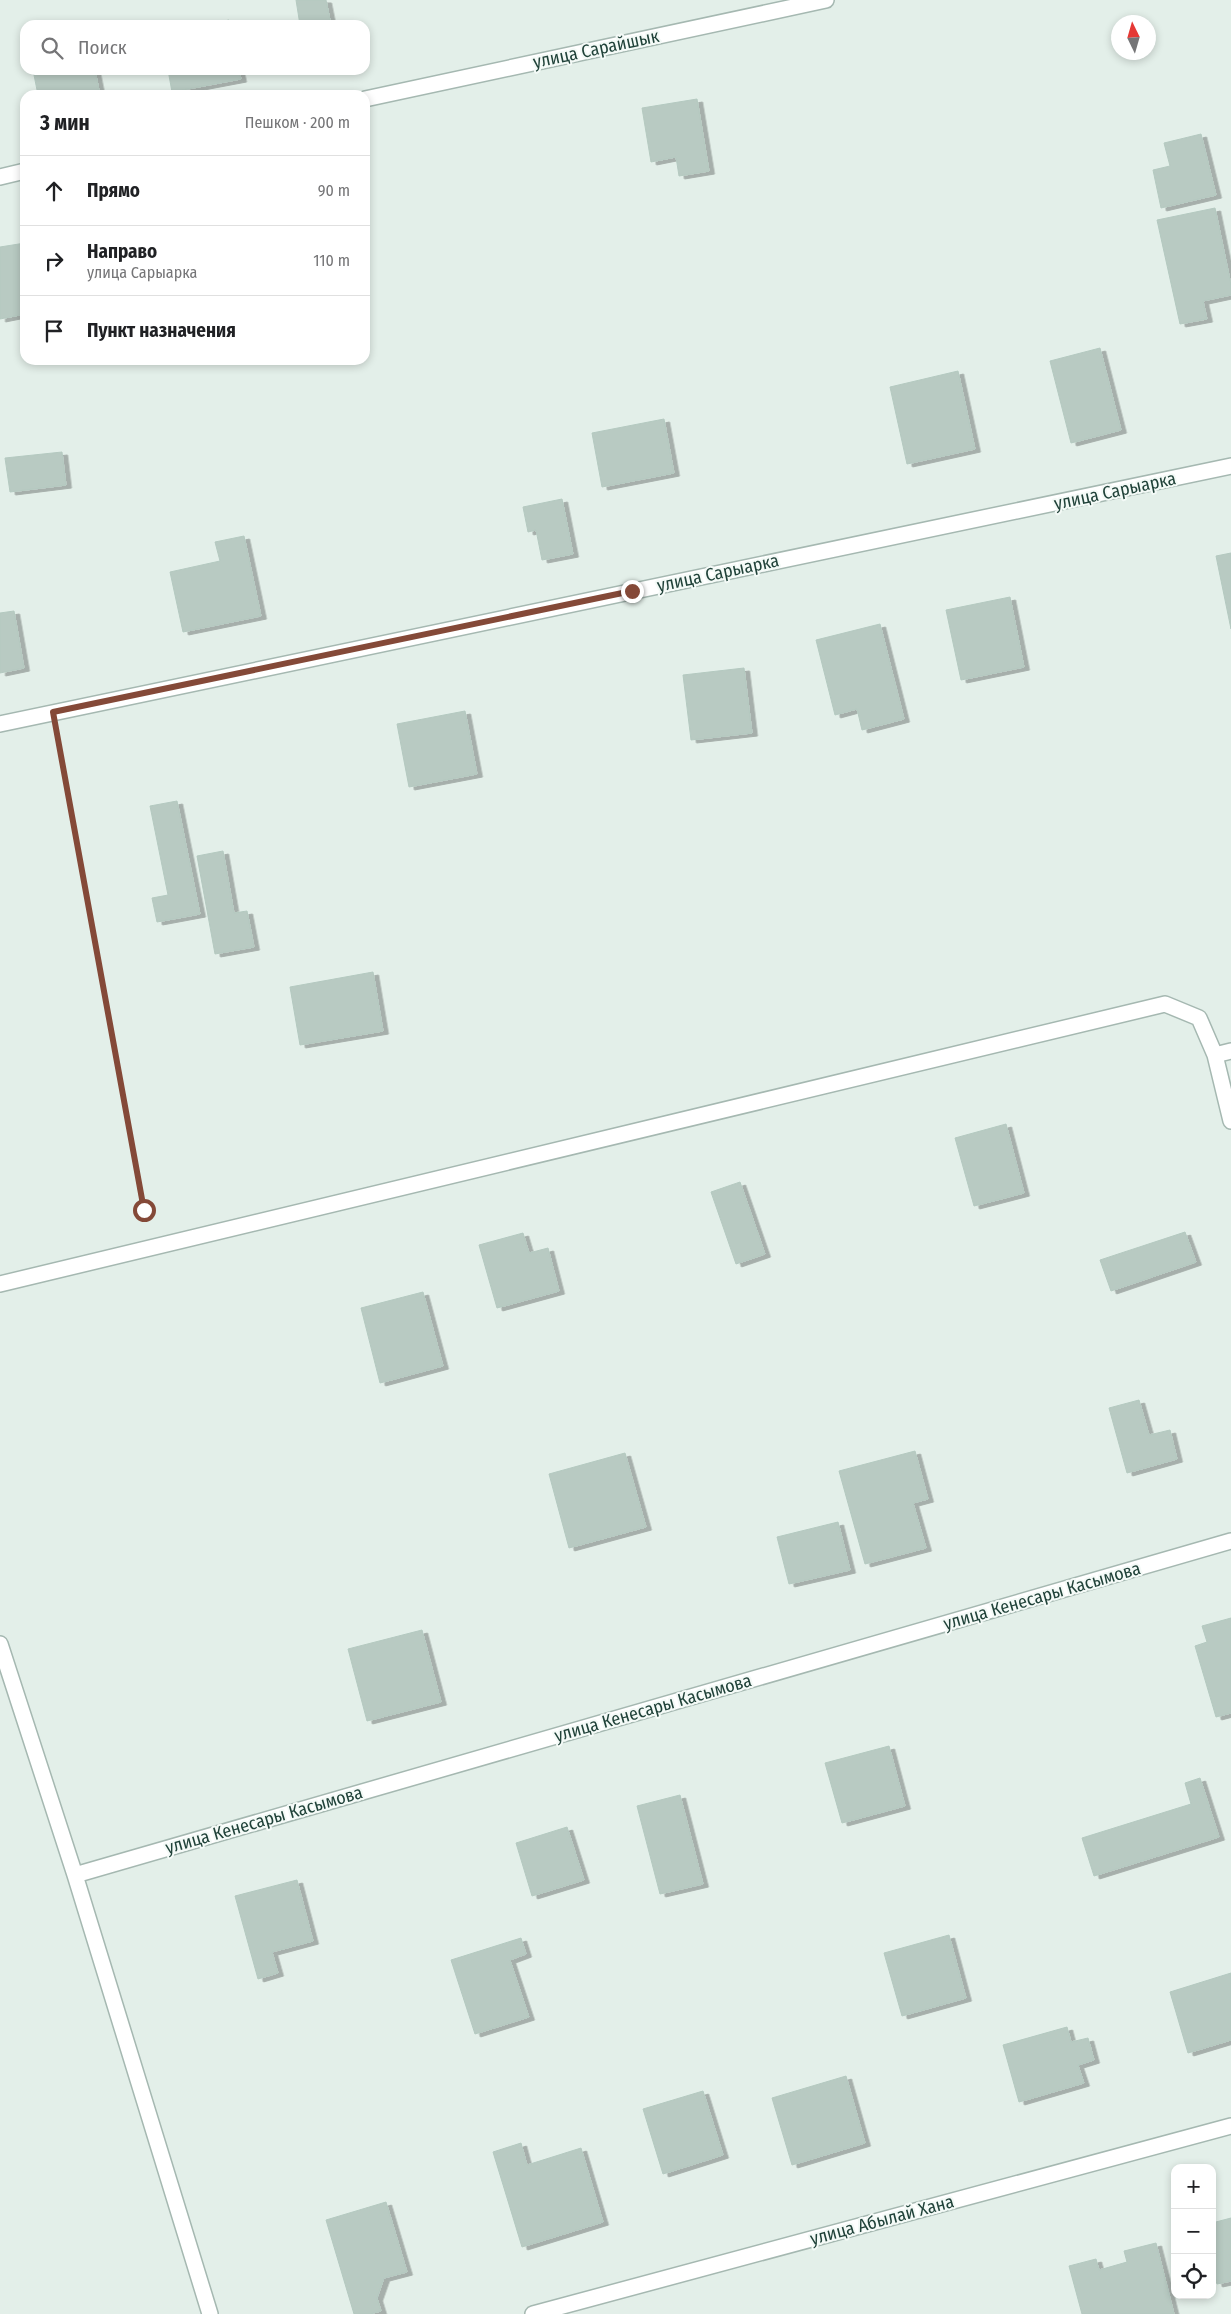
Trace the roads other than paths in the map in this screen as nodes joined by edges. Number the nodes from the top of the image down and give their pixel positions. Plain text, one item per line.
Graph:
1 (826, 0) edge
2 (370, 98) edge
3 (20, 172) edge
4 (0, 177) edge
5 (1231, 466) edge
6 (0, 724) edge
7 (1231, 1051) edge
8 (1215, 1055) junction
9 (1231, 1121) edge
10 (0, 1284) edge
11 (1231, 1541) edge
12 (0, 1644) edge
13 (75, 1875) junction
14 (1231, 2126) edge
15 (210, 2314) edge
16 (533, 2314) edge

1 - 2 street, улица Сарайшык
3 - 4 street
5 - 6 street, улица Сарыарка
7 - 8 street
8 - 9 street
8 - 10 street
11 - 13 street, улица Кенесары Касымова
12 - 13 street
13 - 15 street
14 - 16 street, улица Абылай Хана

